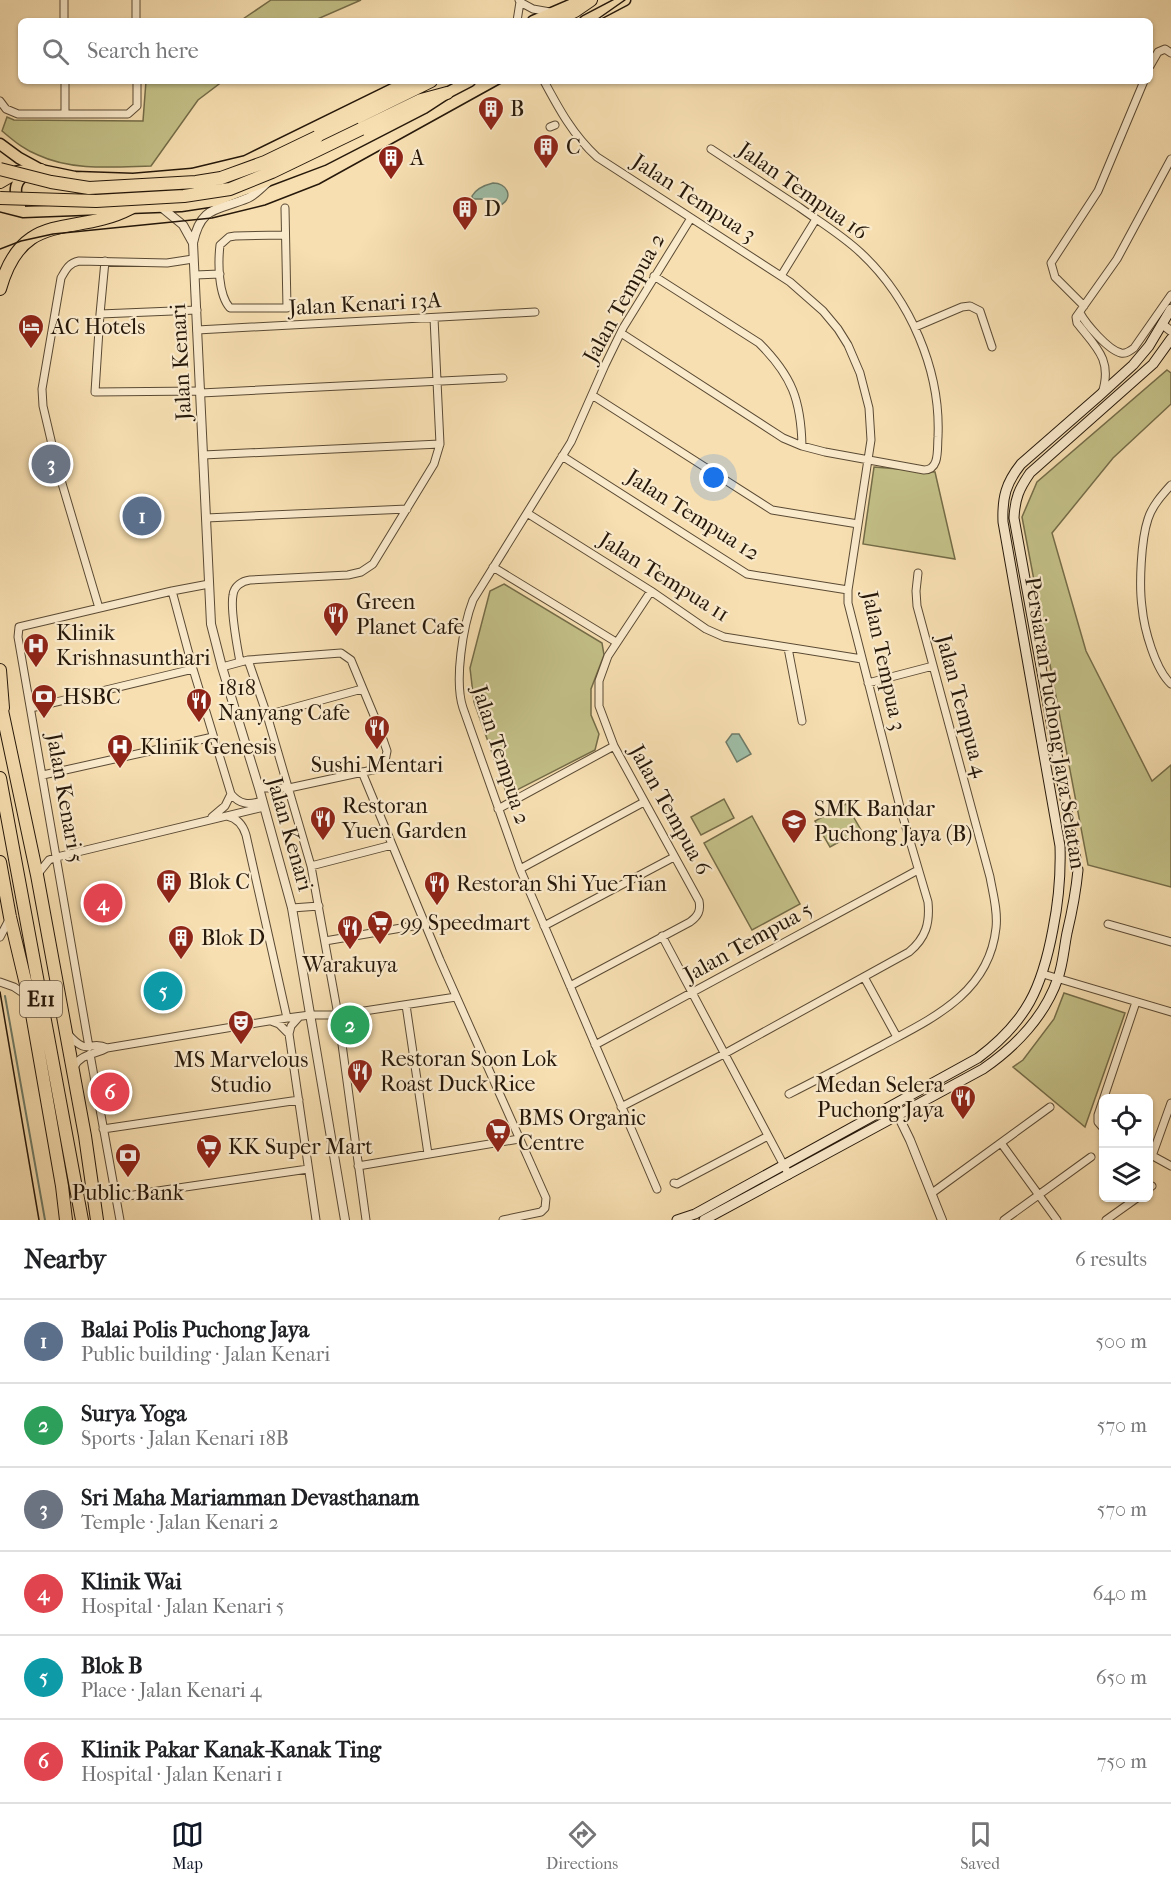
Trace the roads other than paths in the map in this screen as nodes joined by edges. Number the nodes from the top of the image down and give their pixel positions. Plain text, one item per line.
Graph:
1 (63, 0) edge
2 (136, 0) edge
3 (582, 0) edge
4 (591, 0) edge
5 (625, 0) edge
6 (519, 1) edge
7 (552, 17) edge
8 (64, 18) edge
9 (136, 18) edge
10 (517, 18) edge
11 (591, 18) edge
12 (1171, 53) edge
13 (1153, 61) edge
14 (65, 84) edge
15 (137, 84) edge
16 (403, 84) edge
17 (425, 84) edge
18 (464, 84) edge
19 (546, 84) edge
20 (1143, 84) edge
21 (447, 93) junction
22 (0, 101) edge
23 (65, 114) junction
24 (0, 144) edge
25 (711, 149) dead end
26 (1171, 159) edge
27 (0, 169) edge
28 (41, 170) junction
29 (270, 181) junction
30 (0, 182) edge
31 (0, 198) edge
32 (0, 206) edge
33 (162, 207) junction
34 (131, 208) junction
35 (285, 208) dead end
36 (23, 212) junction
37 (691, 218) junction
38 (816, 219) junction
39 (284, 235) junction
40 (193, 243) junction
41 (194, 260) junction
42 (105, 261) junction
43 (220, 274) junction
44 (195, 275) junction
45 (654, 276) junction
46 (781, 276) junction
47 (0, 290) edge
48 (1171, 295) edge
49 (1084, 306) junction
50 (1171, 309) edge
51 (197, 310) junction
52 (535, 312) dead end
53 (1080, 313) junction
54 (100, 314) junction
55 (434, 318) junction
56 (1162, 324) junction
57 (915, 327) junction
58 (197, 330) junction
59 (1171, 331) edge
60 (621, 333) junction
61 (1171, 339) edge
62 (992, 347) dead end
63 (503, 378) dead end
64 (438, 380) junction
65 (201, 392) junction
66 (592, 395) junction
67 (1101, 395) junction
68 (440, 444) junction
69 (802, 446) junction
70 (203, 455) junction
71 (562, 456) junction
72 (868, 459) junction
73 (1171, 485) edge
74 (407, 509) junction
75 (527, 513) junction
76 (206, 518) junction
77 (858, 524) junction
78 (493, 567) junction
79 (918, 573) dead end
80 (209, 584) junction
81 (848, 590) junction
82 (172, 591) junction
83 (651, 591) junction
84 (99, 608) junction
85 (616, 642) junction
86 (788, 648) junction
87 (862, 659) junction
88 (248, 660) junction
89 (240, 662) junction
90 (933, 666) junction
91 (222, 667) junction
92 (193, 669) junction
93 (0, 670) edge
94 (868, 683) junction
95 (1171, 684) edge
96 (362, 689) junction
97 (2, 707) edge
98 (31, 708) junction
99 (267, 715) junction
100 (802, 721) dead end
101 (213, 737) junction
102 (614, 746) junction
103 (362, 772) junction
104 (43, 775) junction
105 (0, 778) edge
106 (259, 788) junction
107 (289, 788) junction
108 (231, 794) junction
109 (644, 802) junction
110 (263, 804) junction
111 (498, 809) junction
112 (225, 816) junction
113 (210, 819) junction
114 (392, 845) junction
115 (57, 857) junction
116 (674, 857) junction
117 (0, 862) edge
118 (311, 866) junction
119 (520, 869) junction
120 (918, 870) junction
121 (37, 875) junction
122 (319, 906) junction
123 (292, 908) junction
124 (10, 918) junction
125 (425, 924) junction
126 (1108, 924) dead end
127 (544, 926) junction
128 (662, 936) junction
129 (0, 937) edge
130 (325, 941) junction
131 (1171, 942) edge
132 (1043, 974) junction
133 (864, 977) junction
134 (1058, 978) junction
135 (0, 982) edge
136 (570, 986) junction
137 (692, 993) junction
138 (29, 997) junction
139 (456, 997) junction
140 (1136, 1002) junction
141 (406, 1005) junction
142 (1171, 1012) edge
143 (306, 1015) junction
144 (338, 1015) junction
145 (287, 1018) junction
146 (269, 1021) junction
147 (64, 1029) junction
148 (289, 1034) junction
149 (897, 1037) junction
150 (595, 1045) junction
151 (90, 1050) junction
152 (724, 1054) junction
153 (72, 1073) junction
154 (789, 1094) dead end
155 (1105, 1094) edge
156 (299, 1100) junction
157 (1171, 1103) edge
158 (893, 1106) junction
159 (621, 1107) junction
160 (1050, 1107) dead end
161 (898, 1116) junction
162 (103, 1130) junction
163 (768, 1136) junction
164 (519, 1139) junction
165 (1001, 1143) junction
166 (1153, 1148) edge
167 (428, 1155) junction
168 (1091, 1157) dead end
169 (1153, 1157) edge
170 (783, 1164) junction
171 (358, 1166) junction
172 (1171, 1166) edge
173 (308, 1169) junction
174 (789, 1174) junction
175 (674, 1183) dead end
176 (657, 1189) dead end
177 (932, 1193) junction
178 (1039, 1195) junction
179 (117, 1198) junction
180 (1130, 1202) edge
181 (66, 1220) edge
182 (82, 1220) edge
183 (97, 1220) edge
184 (120, 1220) edge
185 (316, 1220) edge
186 (345, 1220) edge
187 (366, 1220) edge
188 (503, 1220) edge
189 (677, 1220) edge
190 (704, 1220) edge
191 (942, 1220) edge
192 (1004, 1220) edge
193 (1057, 1220) edge
194 (1106, 1220) edge

1 - 8 street
2 - 9 street
3 - 7 highway
4 - 7 highway
5 - 11 highway
6 - 7 street
6 - 10 street
12 - 13 street
14 - 23 street
15 - 23 street
16 - 28 highway
17 - 27 highway, bridge
18 - 21 highway
19 - 37 street, Jalan Tempua 3
20 - 49 street
21 - 29 highway
21 - 31 highway, bridge
22 - 23 street
24 - 28 highway
25 - 38 street, Jalan Tempua 16
26 - 49 street
28 - 30 highway
28 - 36 highway
29 - 33 highway
29 - 40 street, Jalan Kenari
32 - 36 highway
33 - 34 highway
33 - 40 street
34 - 36 highway
34 - 47 highway
35 - 39 street
37 - 45 street, Jalan Tempua 2
37 - 46 street, Jalan Tempua 3
38 - 46 street
38 - 57 street, Jalan Tempua 16
39 - 43 street
39 - 43 street
40 - 41 street, Jalan Kenari
41 - 42 street
41 - 44 street, Jalan Kenari
42 - 54 street
42 - 84 street
43 - 44 street
44 - 51 street, Jalan Kenari
45 - 60 street, Jalan Tempua 2
45 - 69 street
46 - 72 street, Jalan Tempua 3
48 - 53 street
49 - 53 street
50 - 56 main road, Persiaran Puchong Jaya Selatan
51 - 54 street
51 - 58 street, Jalan Kenari
52 - 55 street, Jalan Kenari 13A
53 - 67 street
54 - 65 street
55 - 58 street, Jalan Kenari 13A
55 - 64 street
56 - 59 street
56 - 67 main road, Persiaran Puchong Jaya Selatan
57 - 62 street
57 - 72 street, Jalan Tempua 16
58 - 65 street, Jalan Kenari
60 - 66 street, Jalan Tempua 2
60 - 69 street
61 - 134 main road, Persiaran Puchong Jaya Selatan
63 - 64 street
64 - 65 street
64 - 68 street
65 - 70 street, Jalan Kenari
66 - 71 street, Jalan Tempua 2
66 - 77 street
67 - 132 main road, Persiaran Puchong Jaya Selatan
68 - 70 street
68 - 74 street
69 - 72 street
70 - 76 street, Jalan Kenari
71 - 75 street, Jalan Tempua 2
71 - 81 street, Jalan Tempua 12
72 - 77 street, Jalan Tempua 3
73 - 95 street
74 - 76 street
74 - 89 street
75 - 78 street, Jalan Tempua 2
75 - 83 street, Jalan Tempua 11
76 - 80 street, Jalan Kenari
77 - 81 street, Jalan Tempua 3
78 - 85 street
78 - 111 street, Jalan Tempua 2
79 - 90 street, Jalan Tempua 4
80 - 82 street
80 - 91 street, Jalan Kenari
81 - 87 street, Jalan Tempua 3
82 - 84 street
82 - 92 street
83 - 85 street, Jalan Tempua 6
83 - 86 street, Jalan Tempua 11
84 - 98 street, Jalan Kenari 5
85 - 102 street, Jalan Tempua 6
86 - 87 street, Jalan Tempua 11
86 - 100 street
87 - 94 street, Jalan Tempua 3
88 - 89 street
88 - 96 street
88 - 99 street
89 - 91 street
90 - 94 street
90 - 149 street, Jalan Tempua 4
91 - 106 street, Jalan Kenari
92 - 98 street
92 - 101 street
93 - 97 highway
94 - 120 street, Jalan Tempua 3
96 - 99 street
96 - 103 street
97 - 121 highway
98 - 104 street, Jalan Kenari 5
99 - 107 street
101 - 104 street
101 - 108 street
102 - 109 street, Jalan Tempua 6
102 - 111 street
103 - 107 street
103 - 114 street
104 - 115 street, Jalan Kenari 5
105 - 182 highway, E11
106 - 107 street
106 - 110 street, Jalan Kenari
107 - 118 street
108 - 110 street
108 - 113 street
109 - 116 street, Jalan Tempua 6
109 - 119 street
110 - 112 street
110 - 123 street, Jalan Kenari
111 - 119 street, Jalan Tempua 2
112 - 113 street
112 - 145 street
113 - 115 street
114 - 118 street
114 - 125 street
115 - 121 street
115 - 151 street, Jalan Kenari 5
116 - 127 street
116 - 128 street, Jalan Tempua 6
117 - 124 highway, E11
118 - 122 street
119 - 127 street, Jalan Tempua 2
120 - 133 street, Jalan Tempua 3
120 - 137 street, Jalan Tempua 5
121 - 147 highway
122 - 123 street
122 - 130 street
123 - 143 street, Jalan Kenari
124 - 129 street
124 - 138 highway, E11
125 - 130 street
125 - 139 street
126 - 131 street
127 - 136 street, Jalan Tempua 2
128 - 136 street, Jalan Tempua 6
128 - 137 street
130 - 144 street
132 - 134 street
132 - 158 main road, Persiaran Puchong Jaya Selatan
133 - 149 street
133 - 152 street, Jalan Tempua 3
134 - 140 street
134 - 161 main road, Persiaran Puchong Jaya Selatan
135 - 138 street
136 - 150 street, Jalan Tempua 2
137 - 150 street, Jalan Tempua 5
137 - 152 street
138 - 181 highway, E11
139 - 141 street
139 - 164 street
140 - 142 street
140 - 155 street
141 - 144 street
141 - 167 street
143 - 144 street
143 - 145 street
143 - 148 street
143 - 186 street, Jalan Kenari
144 - 171 street
145 - 146 street
146 - 148 street
146 - 151 street
147 - 151 street
147 - 153 highway
148 - 156 street
149 - 154 street, Jalan Tempua 4
150 - 159 street, Jalan Tempua 2
151 - 153 street
151 - 162 street, Jalan Kenari 5
152 - 159 street, Jalan Tempua 3
152 - 163 street
153 - 183 highway
156 - 162 street
156 - 173 street
157 - 166 street
158 - 161 street
158 - 170 main road, Persiaran Puchong Jaya Selatan
159 - 176 street, Jalan Tempua 2
160 - 165 street
161 - 174 main road, Persiaran Puchong Jaya Selatan
161 - 177 street
162 - 179 street, Jalan Kenari 5
163 - 170 street
163 - 175 street
164 - 167 street
164 - 188 street
165 - 177 street
165 - 178 street
167 - 171 street
168 - 178 street
169 - 172 street
170 - 174 street
170 - 189 main road, Persiaran Puchong Jaya Selatan
171 - 187 street
173 - 179 street
173 - 185 street
174 - 190 main road, Persiaran Puchong Jaya Selatan
177 - 191 street
178 - 192 street
178 - 193 street
179 - 184 street, Jalan Kenari 5
180 - 194 street

